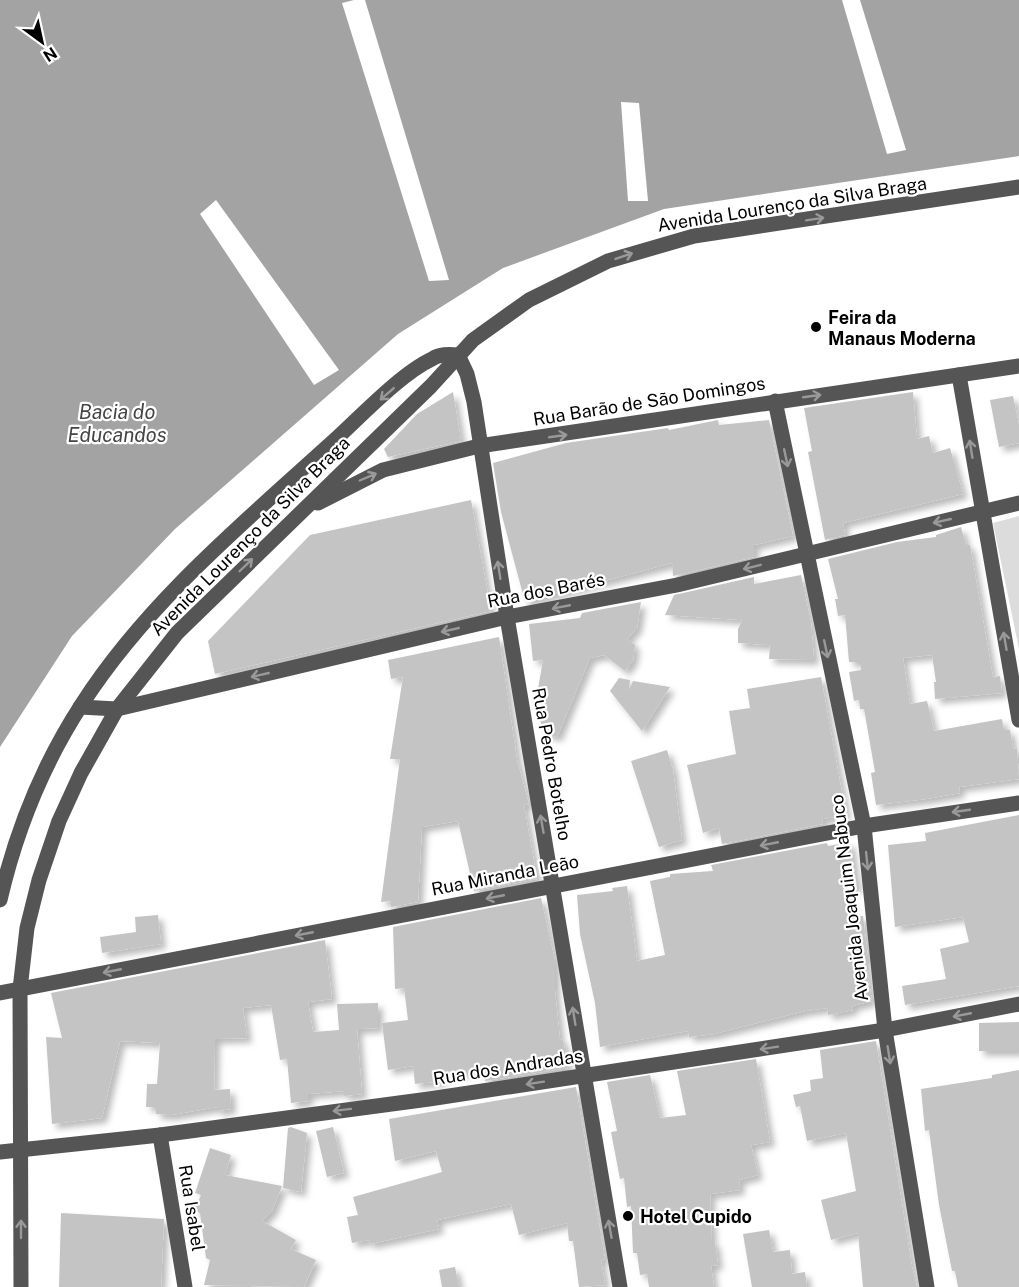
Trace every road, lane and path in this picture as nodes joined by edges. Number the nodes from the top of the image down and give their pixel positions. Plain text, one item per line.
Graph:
1 (1019, 188) edge
2 (458, 355) junction
3 (1019, 366) edge
4 (959, 375) junction
5 (775, 401) junction
6 (479, 446) junction
7 (1019, 503) edge
8 (981, 512) junction
9 (298, 515) junction
10 (806, 554) junction
11 (507, 617) junction
12 (80, 707) junction
13 (117, 709) junction
14 (1019, 720) edge
15 (1019, 803) edge
16 (864, 826) junction
17 (553, 885) junction
18 (0, 900) edge
19 (20, 989) junction
20 (0, 993) edge
21 (1019, 1004) edge
22 (885, 1030) junction
23 (584, 1075) junction
24 (160, 1135) junction
25 (22, 1149) junction
26 (0, 1152) edge
27 (619, 1286) edge
28 (21, 1287) edge
29 (185, 1287) edge
30 (927, 1287) edge

2 -> 1 street, Avenida Lourenço da Silva Braga
2 - 6 street, Rua Pedro Botelho
2 - 9 street, Avenida Lourenço da Silva Braga
2 -> 12 street, Avenida Lourenço da Silva Braga
3 - 4 street, Rua Barão de São Domingos
5 -> 4 street, Rua Barão de São Domingos
8 -> 4 street
6 -> 5 street, Rua Barão de São Domingos
5 -> 10 street, Avenida Joaquim Nabuco
9 -> 6 street, Rua Barão de São Domingos
11 -> 6 street, Rua Pedro Botelho
7 - 8 street, Rua dos Barés
8 -> 10 street, Rua dos Barés
14 -> 8 street
13 -> 9 street, Avenida Lourenço da Silva Braga
10 -> 11 street, Rua dos Barés
10 -> 16 street, Avenida Joaquim Nabuco
11 -> 13 street, Rua dos Barés
17 -> 11 street, Rua Pedro Botelho
12 - 13 street, Rua dos Barés
12 - 18 street, Avenida Lourenço da Silva Braga
13 - 19 street, Avenida Lourenço da Silva Braga
15 -> 16 street, Rua Miranda Leão
16 -> 17 street, Rua Miranda Leão
16 -> 22 street, Avenida Joaquim Nabuco
17 -> 19 street, Rua Miranda Leão
23 -> 17 street, Rua Pedro Botelho
19 - 20 street, Rua Miranda Leão
19 - 25 street, Avenida Lourenço da Silva Braga
21 -> 22 street, Rua dos Andradas
22 -> 23 street, Rua dos Andradas
22 -> 30 street, Avenida Joaquim Nabuco
23 -> 24 street, Rua dos Andradas
27 -> 23 street, Rua Pedro Botelho
24 - 25 street, Rua dos Andradas
24 - 29 street, Rua Isabel
25 - 26 street, Rua dos Andradas
28 -> 25 street, Avenida Lourenço da Silva Braga

